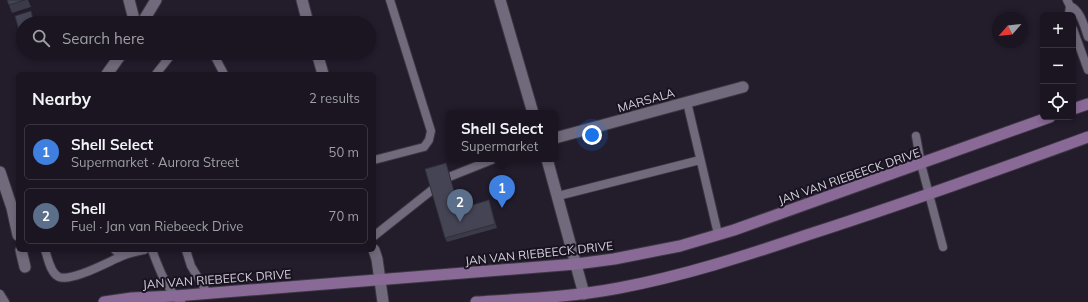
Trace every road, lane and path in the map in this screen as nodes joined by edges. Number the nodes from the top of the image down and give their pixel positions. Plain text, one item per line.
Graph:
1 (129, 0) edge
2 (156, 0) edge
3 (302, 0) edge
4 (390, 0) edge
5 (500, 0) edge
6 (1069, 7) edge
7 (133, 16) edge
8 (146, 16) edge
9 (306, 16) edge
10 (1076, 37) edge
11 (1088, 37) edge
12 (117, 60) edge
13 (167, 60) edge
14 (217, 60) edge
15 (319, 60) edge
16 (1088, 70) edge
17 (108, 72) edge
18 (158, 72) edge
19 (223, 72) edge
20 (322, 72) edge
21 (743, 87) dead end
22 (687, 102) junction
23 (1088, 104) edge
24 (1076, 108) edge
25 (532, 110) edge
26 (1042, 120) edge
27 (916, 136) dead end
28 (558, 137) edge
29 (1088, 137) edge
30 (376, 159) edge
31 (700, 160) junction
32 (486, 162) edge
33 (548, 162) edge
34 (922, 164) junction
35 (0, 172) edge
36 (449, 177) edge
37 (432, 190) edge
38 (929, 194) junction
39 (558, 196) junction
40 (15, 205) edge
41 (16, 215) edge
42 (376, 234) edge
43 (718, 234) junction
44 (943, 246) dead end
45 (21, 252) edge
46 (46, 252) edge
47 (153, 252) edge
48 (187, 252) edge
49 (374, 252) edge
50 (118, 253) edge
51 (576, 264) junction
52 (25, 267) dead end
53 (379, 280) junction
54 (0, 294) edge
55 (208, 294) junction
56 (584, 294) junction
57 (178, 299) edge
58 (504, 301) edge
59 (5, 302) edge
60 (104, 302) edge
61 (383, 302) edge
62 (476, 302) edge

1 - 7 street
2 - 8 street
3 - 9 street
4 - 30 lane
5 - 25 street
6 - 11 lane
10 - 16 lane
12 - 17 street
13 - 18 lane
14 - 19 lane
15 - 20 street
21 - 22 street, MARSALA
22 - 28 street, MARSALA
22 - 31 lane
23 - 24 main road
26 - 34 main road, JAN VAN RIEBEECK DRIVE
27 - 34 lane
29 - 38 main road
31 - 39 lane
31 - 43 lane
32 - 36 lane
33 - 39 street
34 - 38 lane
34 - 43 main road, JAN VAN RIEBEECK DRIVE
35 - 40 street
37 - 42 lane
38 - 44 lane
38 - 56 main road
39 - 51 street
40 - 41 street
43 - 51 main road, JAN VAN RIEBEECK DRIVE
45 - 52 street
46 - 50 lane
47 - 57 lane
48 - 55 lane
49 - 53 street
51 - 53 main road, JAN VAN RIEBEECK DRIVE
51 - 56 street
53 - 55 main road, JAN VAN RIEBEECK DRIVE
53 - 61 street
54 - 59 lane
55 - 57 main road, JAN VAN RIEBEECK DRIVE
56 - 58 main road
57 - 60 main road, JAN VAN RIEBEECK DRIVE
58 - 62 main road

